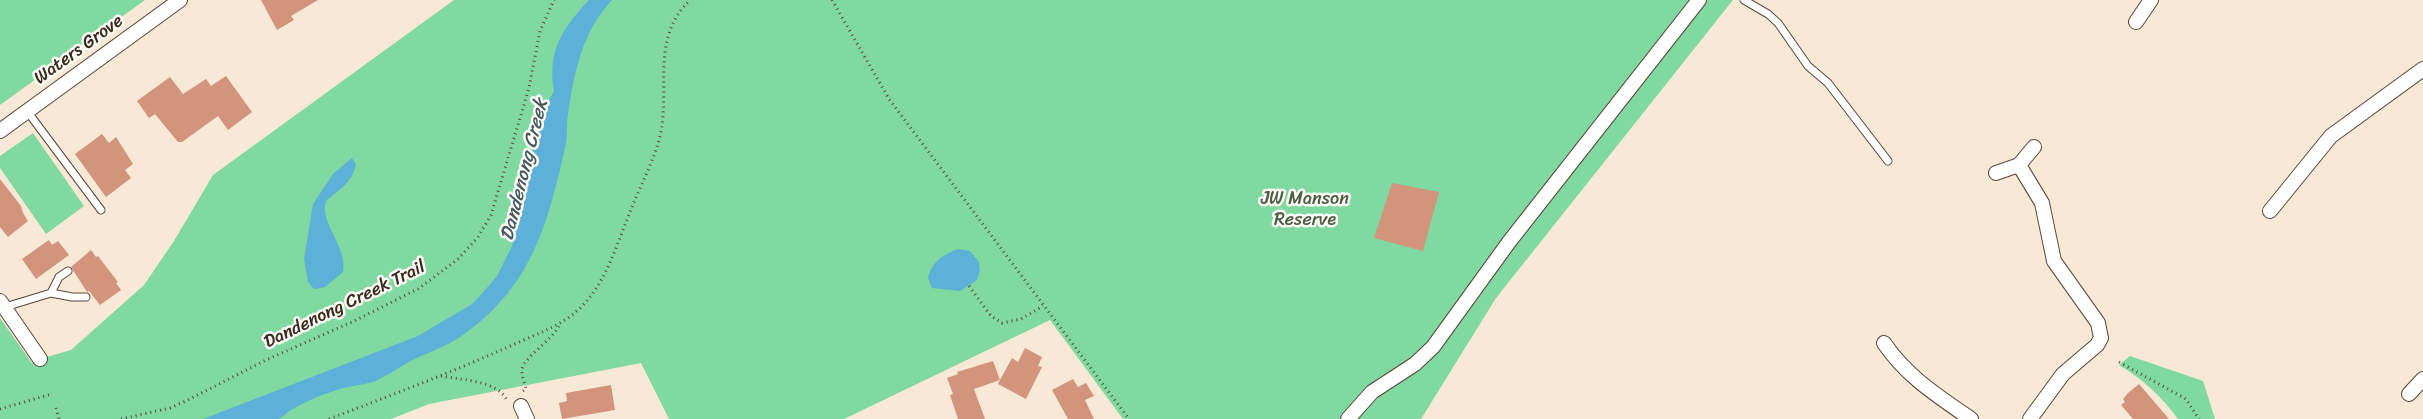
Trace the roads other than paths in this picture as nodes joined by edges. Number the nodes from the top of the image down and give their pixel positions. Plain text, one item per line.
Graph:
1 (180, 0) edge
2 (1699, 0) edge
3 (1744, 0) edge
4 (2151, 0) edge
5 (2136, 22) dead end
6 (2423, 70) edge
7 (26, 111) junction
8 (0, 131) edge
9 (2034, 147) dead end
10 (1888, 161) dead end
11 (2019, 165) junction
12 (1996, 173) dead end
13 (101, 210) dead end
14 (2270, 211) dead end
15 (68, 271) dead end
16 (51, 293) junction
17 (86, 296) dead end
18 (2, 304) edge
19 (1884, 343) dead end
20 (40, 359) dead end
21 (2423, 379) edge
22 (2408, 394) dead end
23 (521, 406) dead end
24 (527, 419) edge
25 (1348, 419) edge
26 (1970, 419) edge
27 (2030, 419) edge

1 - 7 street, Waters Grove
2 - 25 street
3 - 10 lane
4 - 5 street
6 - 14 street
7 - 8 street, Waters Grove
7 - 13 lane
9 - 11 street
11 - 12 street
11 - 27 street
15 - 16 lane
16 - 17 lane
16 - 18 lane
18 - 20 street
19 - 26 street
21 - 22 street
23 - 24 street

